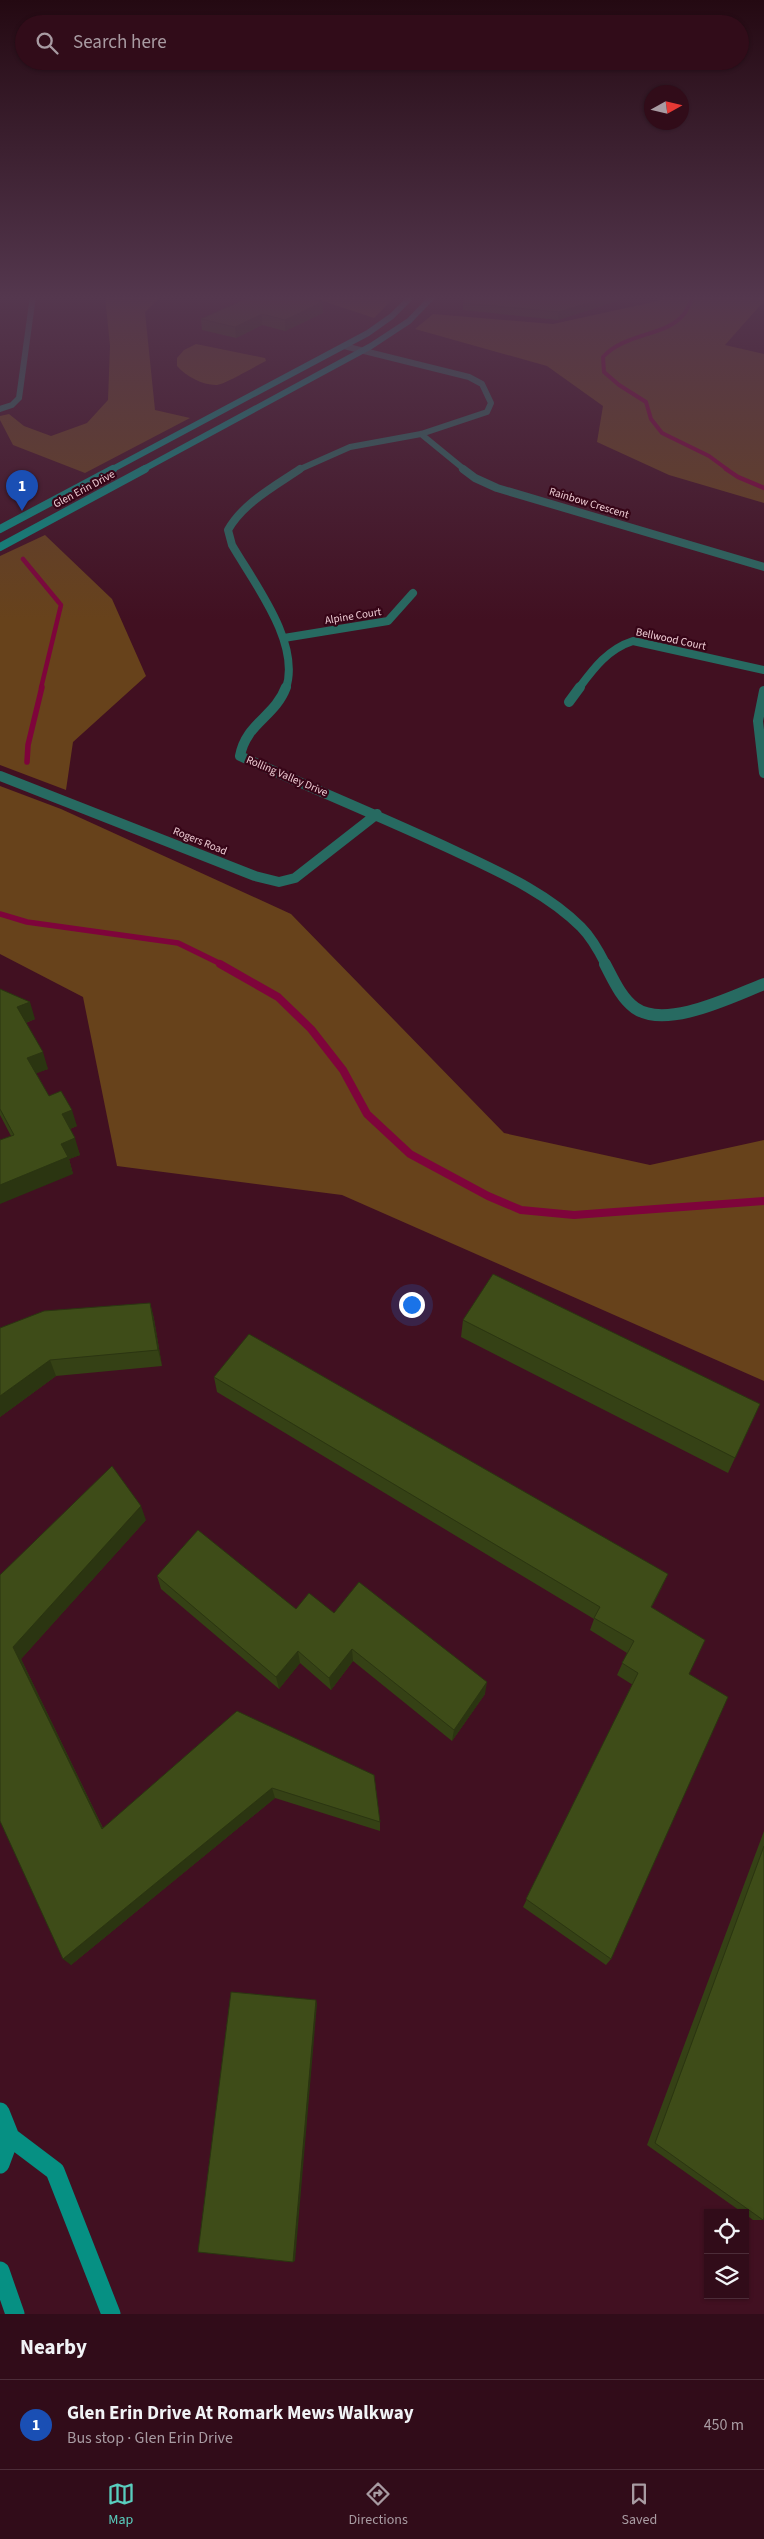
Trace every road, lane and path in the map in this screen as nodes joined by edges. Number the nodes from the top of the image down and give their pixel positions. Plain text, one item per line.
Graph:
1 (13, 404) edge
2 (234, 404) edge
3 (265, 404) edge
4 (491, 404) edge
5 (0, 409) edge
6 (421, 434) junction
7 (0, 528) edge
8 (0, 547) edge
9 (764, 567) edge
10 (413, 593) dead end
11 (284, 638) junction
12 (764, 670) edge
13 (764, 691) edge
14 (569, 702) dead end
15 (764, 774) edge
16 (0, 776) edge
17 (377, 814) junction
18 (764, 984) edge
19 (0, 2112) edge
20 (10, 2137) junction
21 (0, 2164) edge
22 (0, 2271) edge
23 (15, 2314) edge
24 (111, 2314) edge

1 - 5 street
2 - 7 street, Glen Erin Drive
3 - 8 street, Glen Erin Drive
4 - 6 street, Rolling Valley Drive
6 - 9 street, Rainbow Crescent
6 - 11 street, Rolling Valley Drive
10 - 11 street, Alpine Court
11 - 17 street, Rolling Valley Drive
12 - 14 street, Bellwood Court
13 - 15 street
16 - 17 street, Rogers Road
17 - 18 street, Rolling Valley Drive
19 - 20 street
20 - 21 street
20 - 24 street
22 - 23 street

